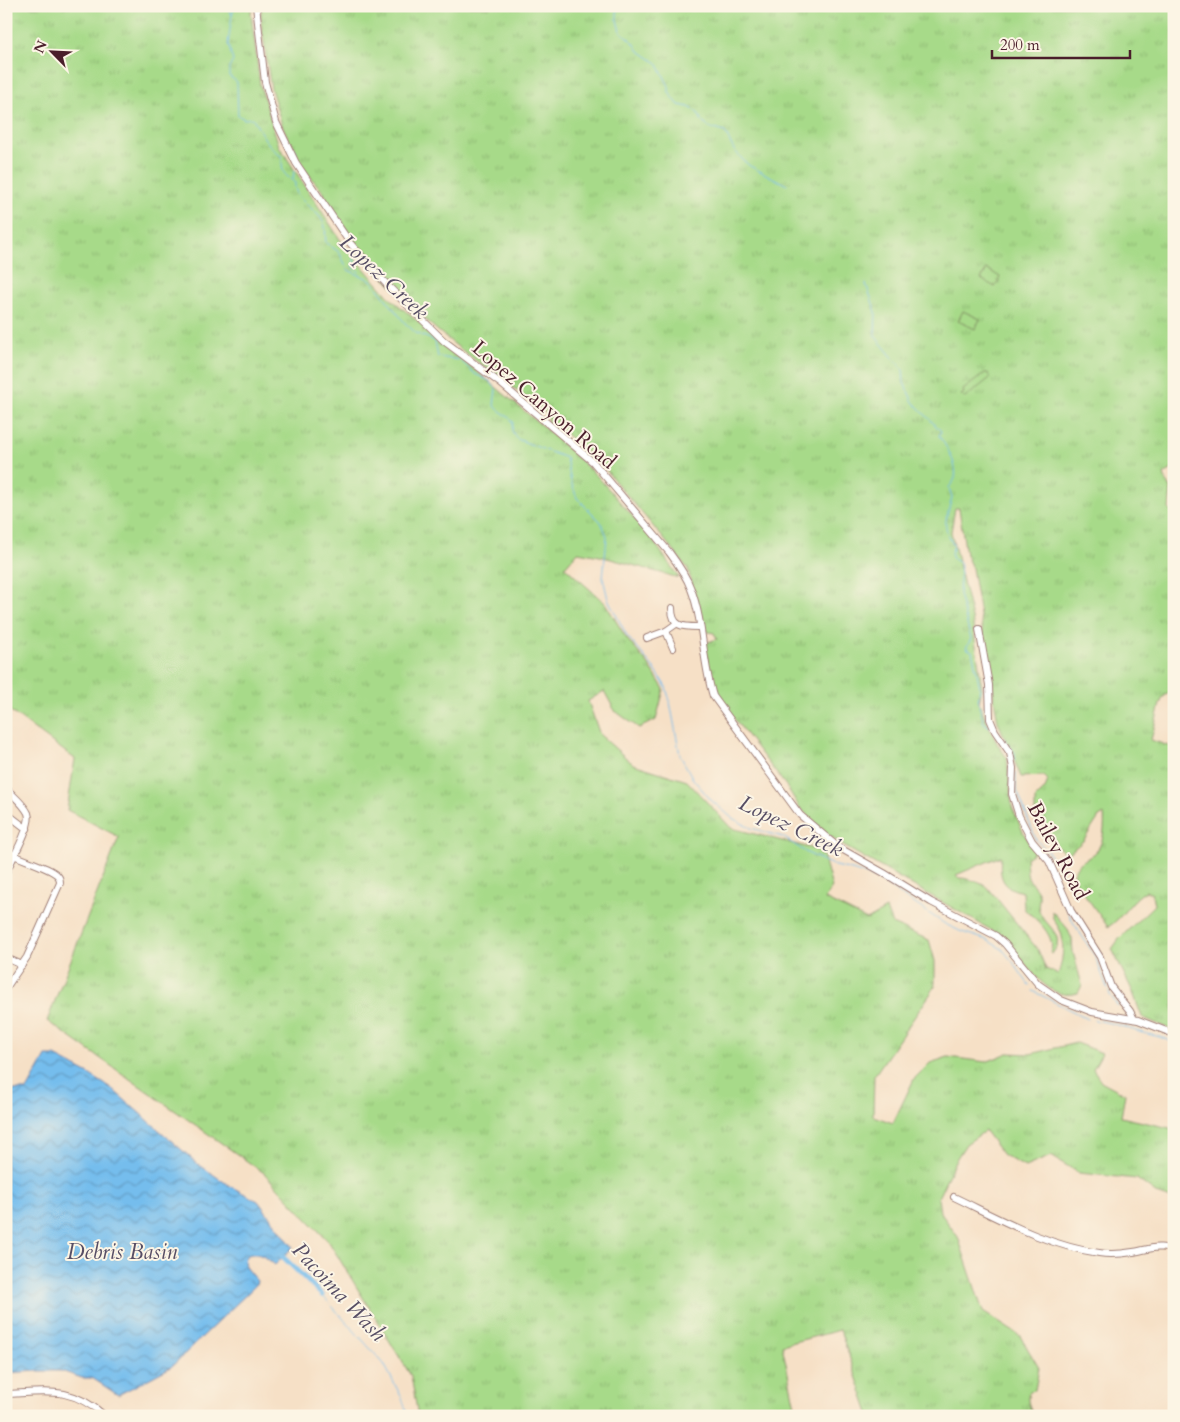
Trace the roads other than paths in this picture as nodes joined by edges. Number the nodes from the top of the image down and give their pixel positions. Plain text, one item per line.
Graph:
1 (256, 6) edge
2 (672, 608) dead end
3 (676, 624) junction
4 (700, 627) junction
5 (979, 629) dead end
6 (666, 631) junction
7 (647, 638) dead end
8 (673, 648) dead end
9 (6, 788) edge
10 (6, 813) edge
11 (28, 829) junction
12 (6, 851) edge
13 (13, 856) junction
14 (6, 872) edge
15 (6, 958) edge
16 (22, 965) junction
17 (6, 988) edge
18 (1134, 1019) junction
19 (1174, 1034) edge
20 (954, 1197) dead end
21 (1174, 1250) edge
22 (6, 1394) edge
23 (106, 1416) edge

1 - 4 street, Lopez Canyon Road
2 - 3 street
3 - 4 street
3 - 6 street
4 - 18 street, Lopez Canyon Road
5 - 18 street, Bailey Road
6 - 7 street
6 - 8 street
9 - 11 street
10 - 11 street
11 - 13 street
12 - 13 street
13 - 14 street
13 - 16 street
15 - 16 street
16 - 17 street
18 - 19 street, Lopez Canyon Road
20 - 21 street
22 - 23 street

